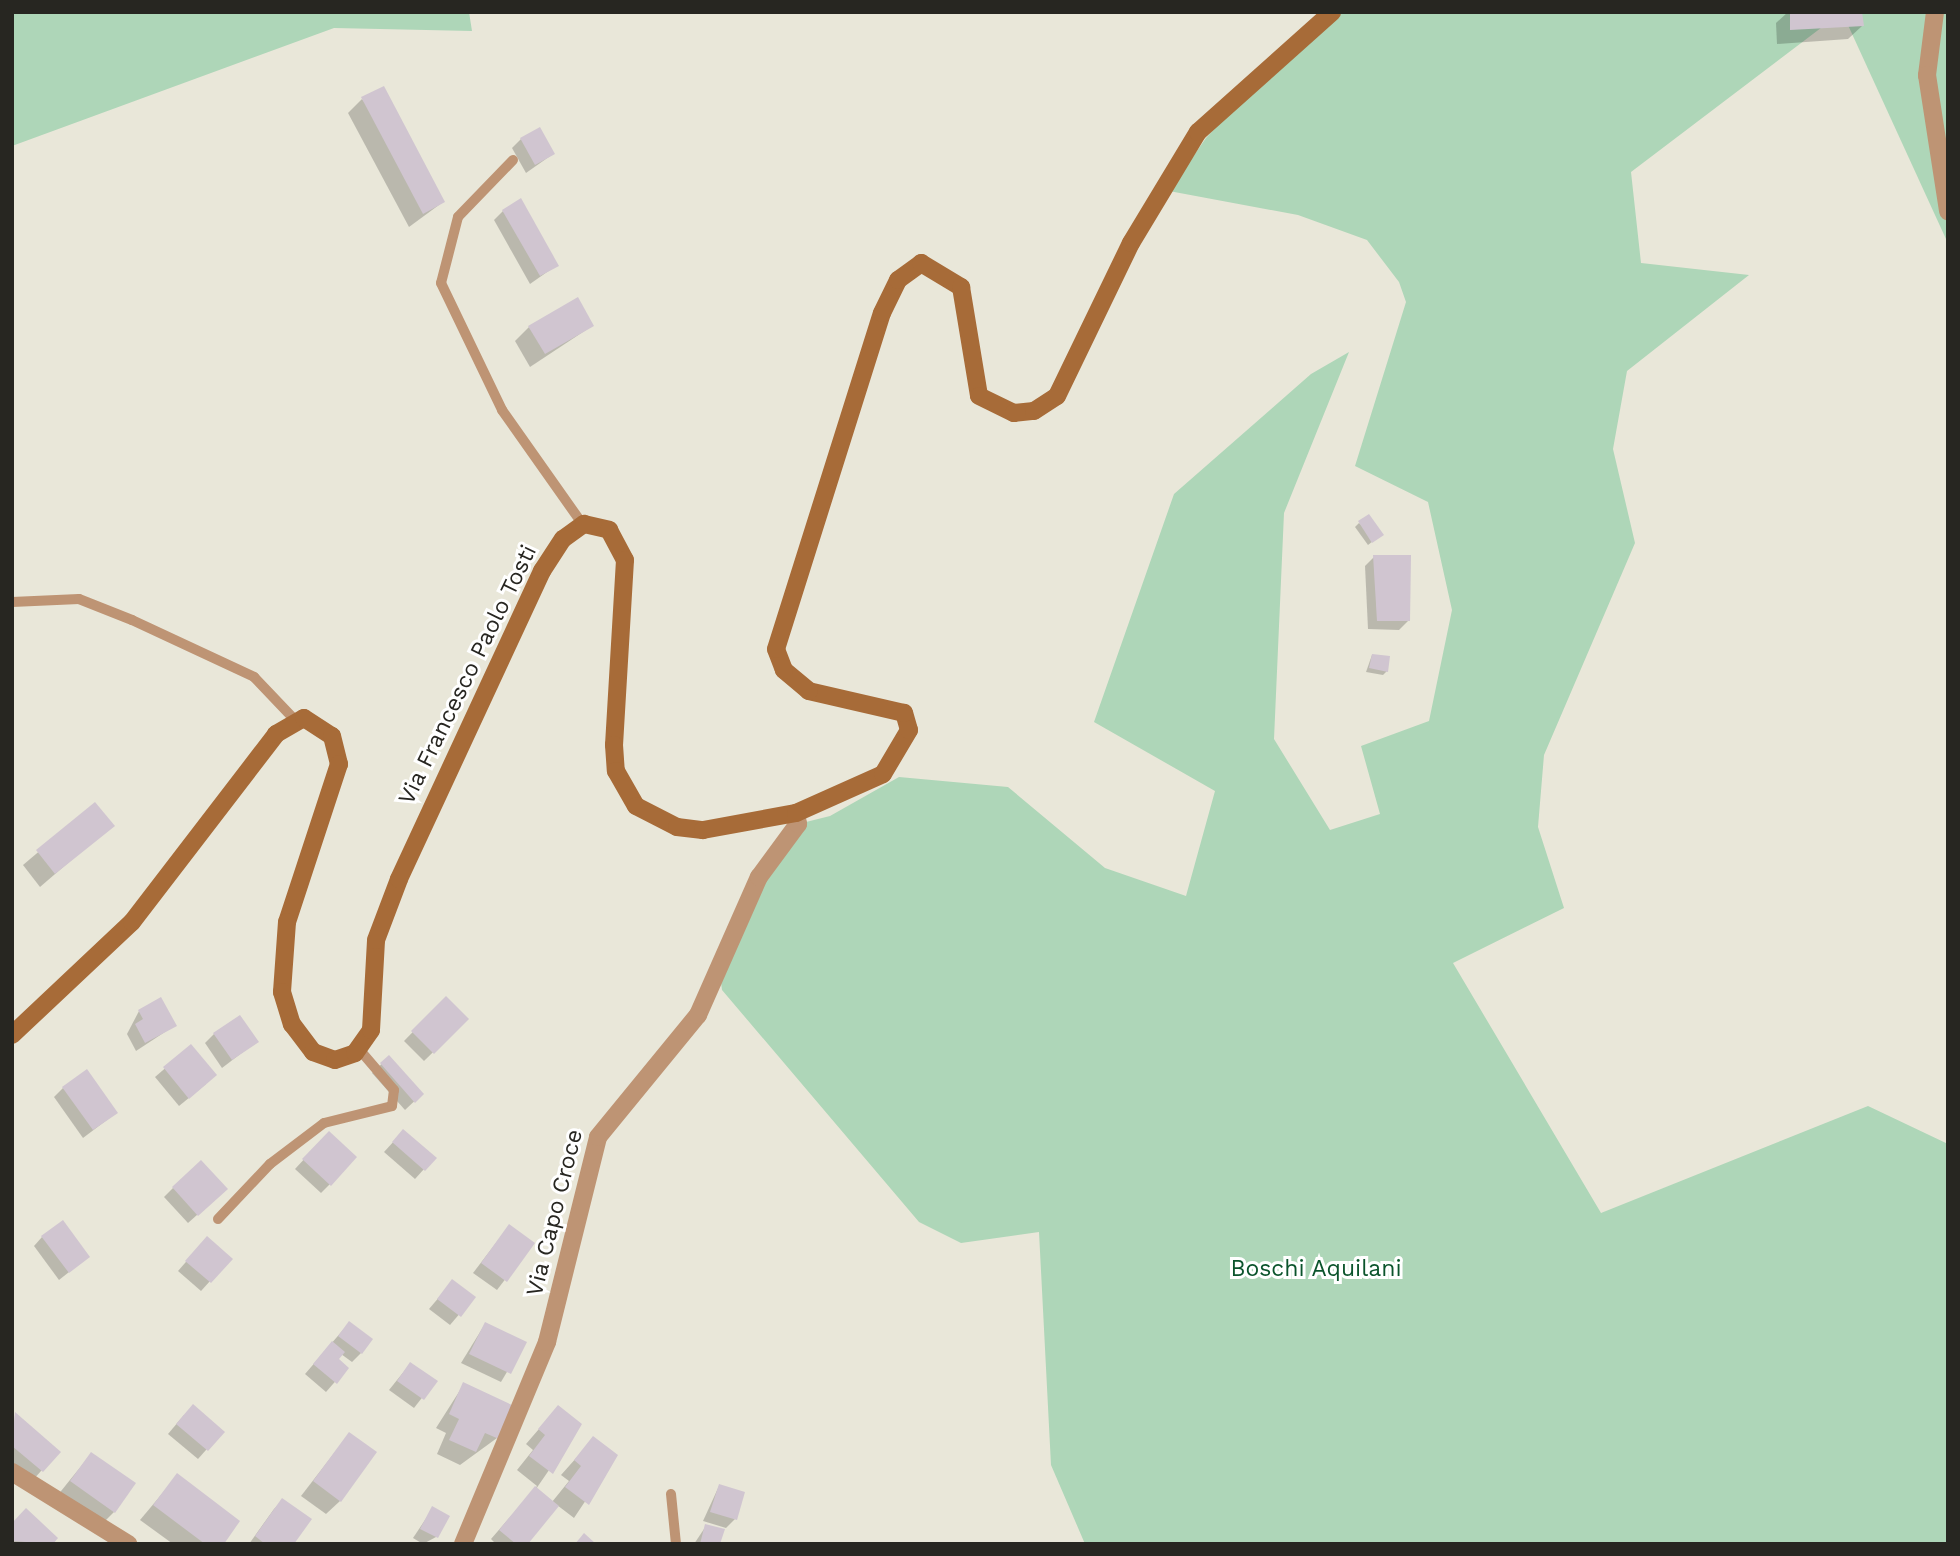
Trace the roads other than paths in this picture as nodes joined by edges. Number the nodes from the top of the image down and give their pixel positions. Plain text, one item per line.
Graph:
1 (1332, 12) edge
2 (1935, 12) edge
3 (513, 160) dead end
4 (1948, 211) edge
5 (583, 525) junction
6 (12, 602) edge
7 (294, 719) junction
8 (796, 813) junction
9 (12, 1035) edge
10 (359, 1049) junction
11 (218, 1219) dead end
12 (12, 1472) edge
13 (671, 1494) dead end
14 (128, 1544) edge
15 (463, 1544) edge
16 (676, 1544) edge

1 - 8 main road
2 - 4 street
3 - 5 lane
5 - 8 main road
5 - 10 main road, Via Francesco Paolo Tosti
6 - 7 lane
7 - 9 main road
7 - 10 main road
8 - 15 street, Via Capo Croce
10 - 11 lane
12 - 14 street
13 - 16 lane

